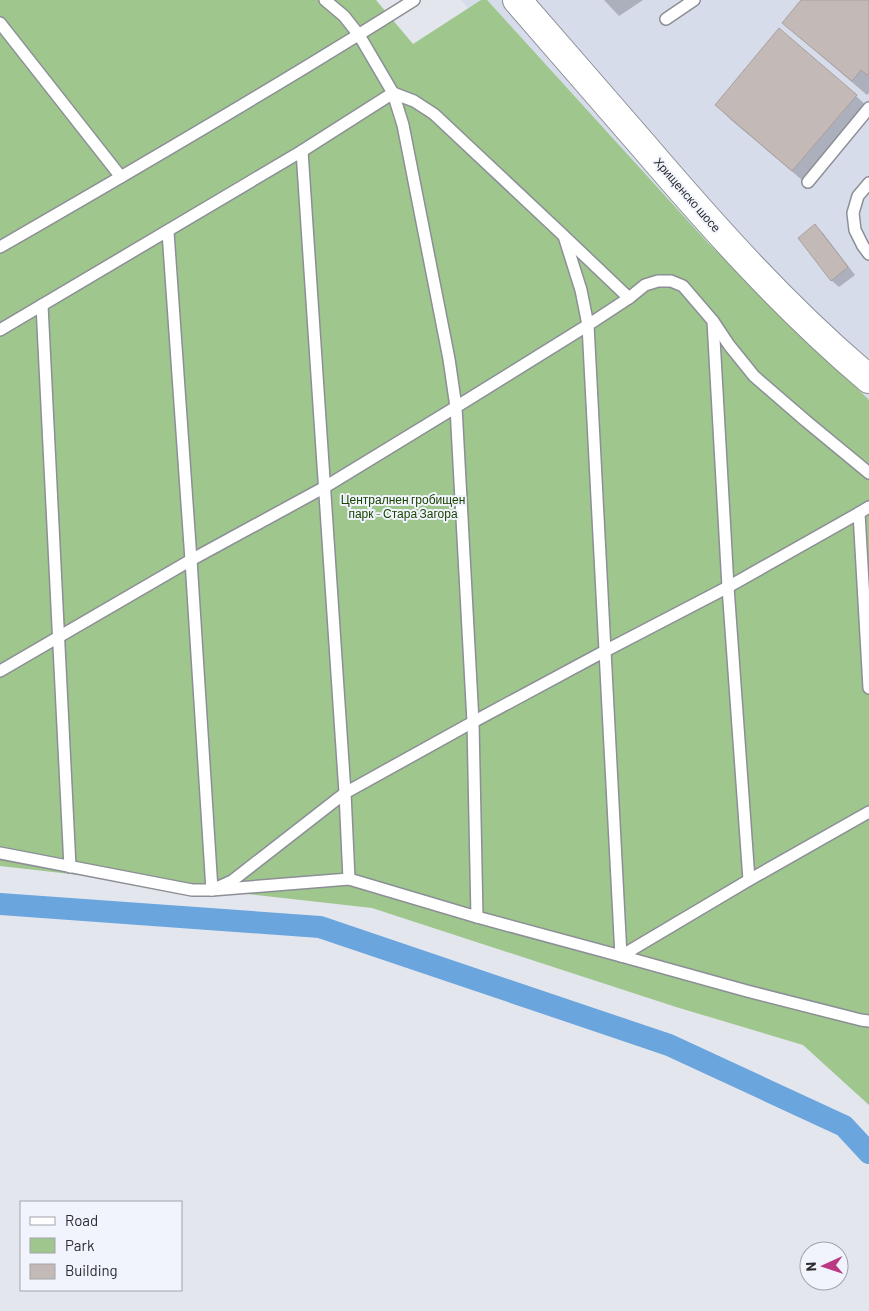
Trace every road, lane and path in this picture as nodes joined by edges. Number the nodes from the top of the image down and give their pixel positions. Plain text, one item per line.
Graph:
1 (325, 0) edge
2 (414, 0) edge
3 (517, 0) edge
4 (694, 0) edge
5 (666, 19) dead end
6 (0, 23) edge
7 (359, 35) junction
8 (393, 93) junction
9 (869, 108) edge
10 (302, 151) junction
11 (121, 177) junction
12 (808, 182) dead end
13 (869, 183) edge
14 (168, 232) junction
15 (564, 236) junction
16 (0, 247) edge
17 (869, 254) edge
18 (629, 298) junction
19 (42, 305) junction
20 (713, 321) junction
21 (588, 325) junction
22 (0, 330) edge
23 (869, 379) edge
24 (456, 407) junction
25 (869, 473) edge
26 (325, 487) junction
27 (864, 510) edge
28 (191, 560) junction
29 (728, 588) junction
30 (59, 637) junction
31 (605, 651) junction
32 (0, 671) edge
33 (869, 688) edge
34 (473, 722) junction
35 (345, 793) junction
36 (869, 812) edge
37 (0, 853) edge
38 (70, 867) junction
39 (349, 879) junction
40 (749, 880) junction
41 (212, 890) junction
42 (477, 917) junction
43 (621, 956) junction
44 (869, 1021) edge

1 - 7 lane
2 - 7 lane
3 - 23 street, Хрищенско шосе
4 - 5 lane
6 - 11 lane
7 - 8 lane
7 - 11 lane
8 - 10 lane
8 - 15 lane
8 - 24 lane
9 - 12 lane
10 - 14 lane
10 - 26 lane
11 - 16 lane
13 - 17 lane
14 - 19 lane
14 - 28 lane
15 - 18 lane
15 - 21 lane
18 - 20 lane
18 - 21 lane
19 - 22 lane
19 - 30 lane
20 - 25 lane
20 - 29 lane
21 - 24 lane
21 - 31 lane
24 - 26 lane
24 - 34 lane
26 - 28 lane
26 - 35 lane
27 - 29 lane
27 - 33 lane
28 - 30 lane
28 - 41 lane
29 - 31 lane
29 - 40 lane
30 - 32 lane
30 - 38 lane
31 - 34 lane
31 - 43 lane
34 - 35 lane
34 - 42 lane
35 - 39 lane
35 - 41 lane
36 - 40 lane
37 - 38 lane
38 - 41 lane
39 - 41 lane
39 - 42 lane
40 - 43 lane
42 - 43 lane
43 - 44 lane

